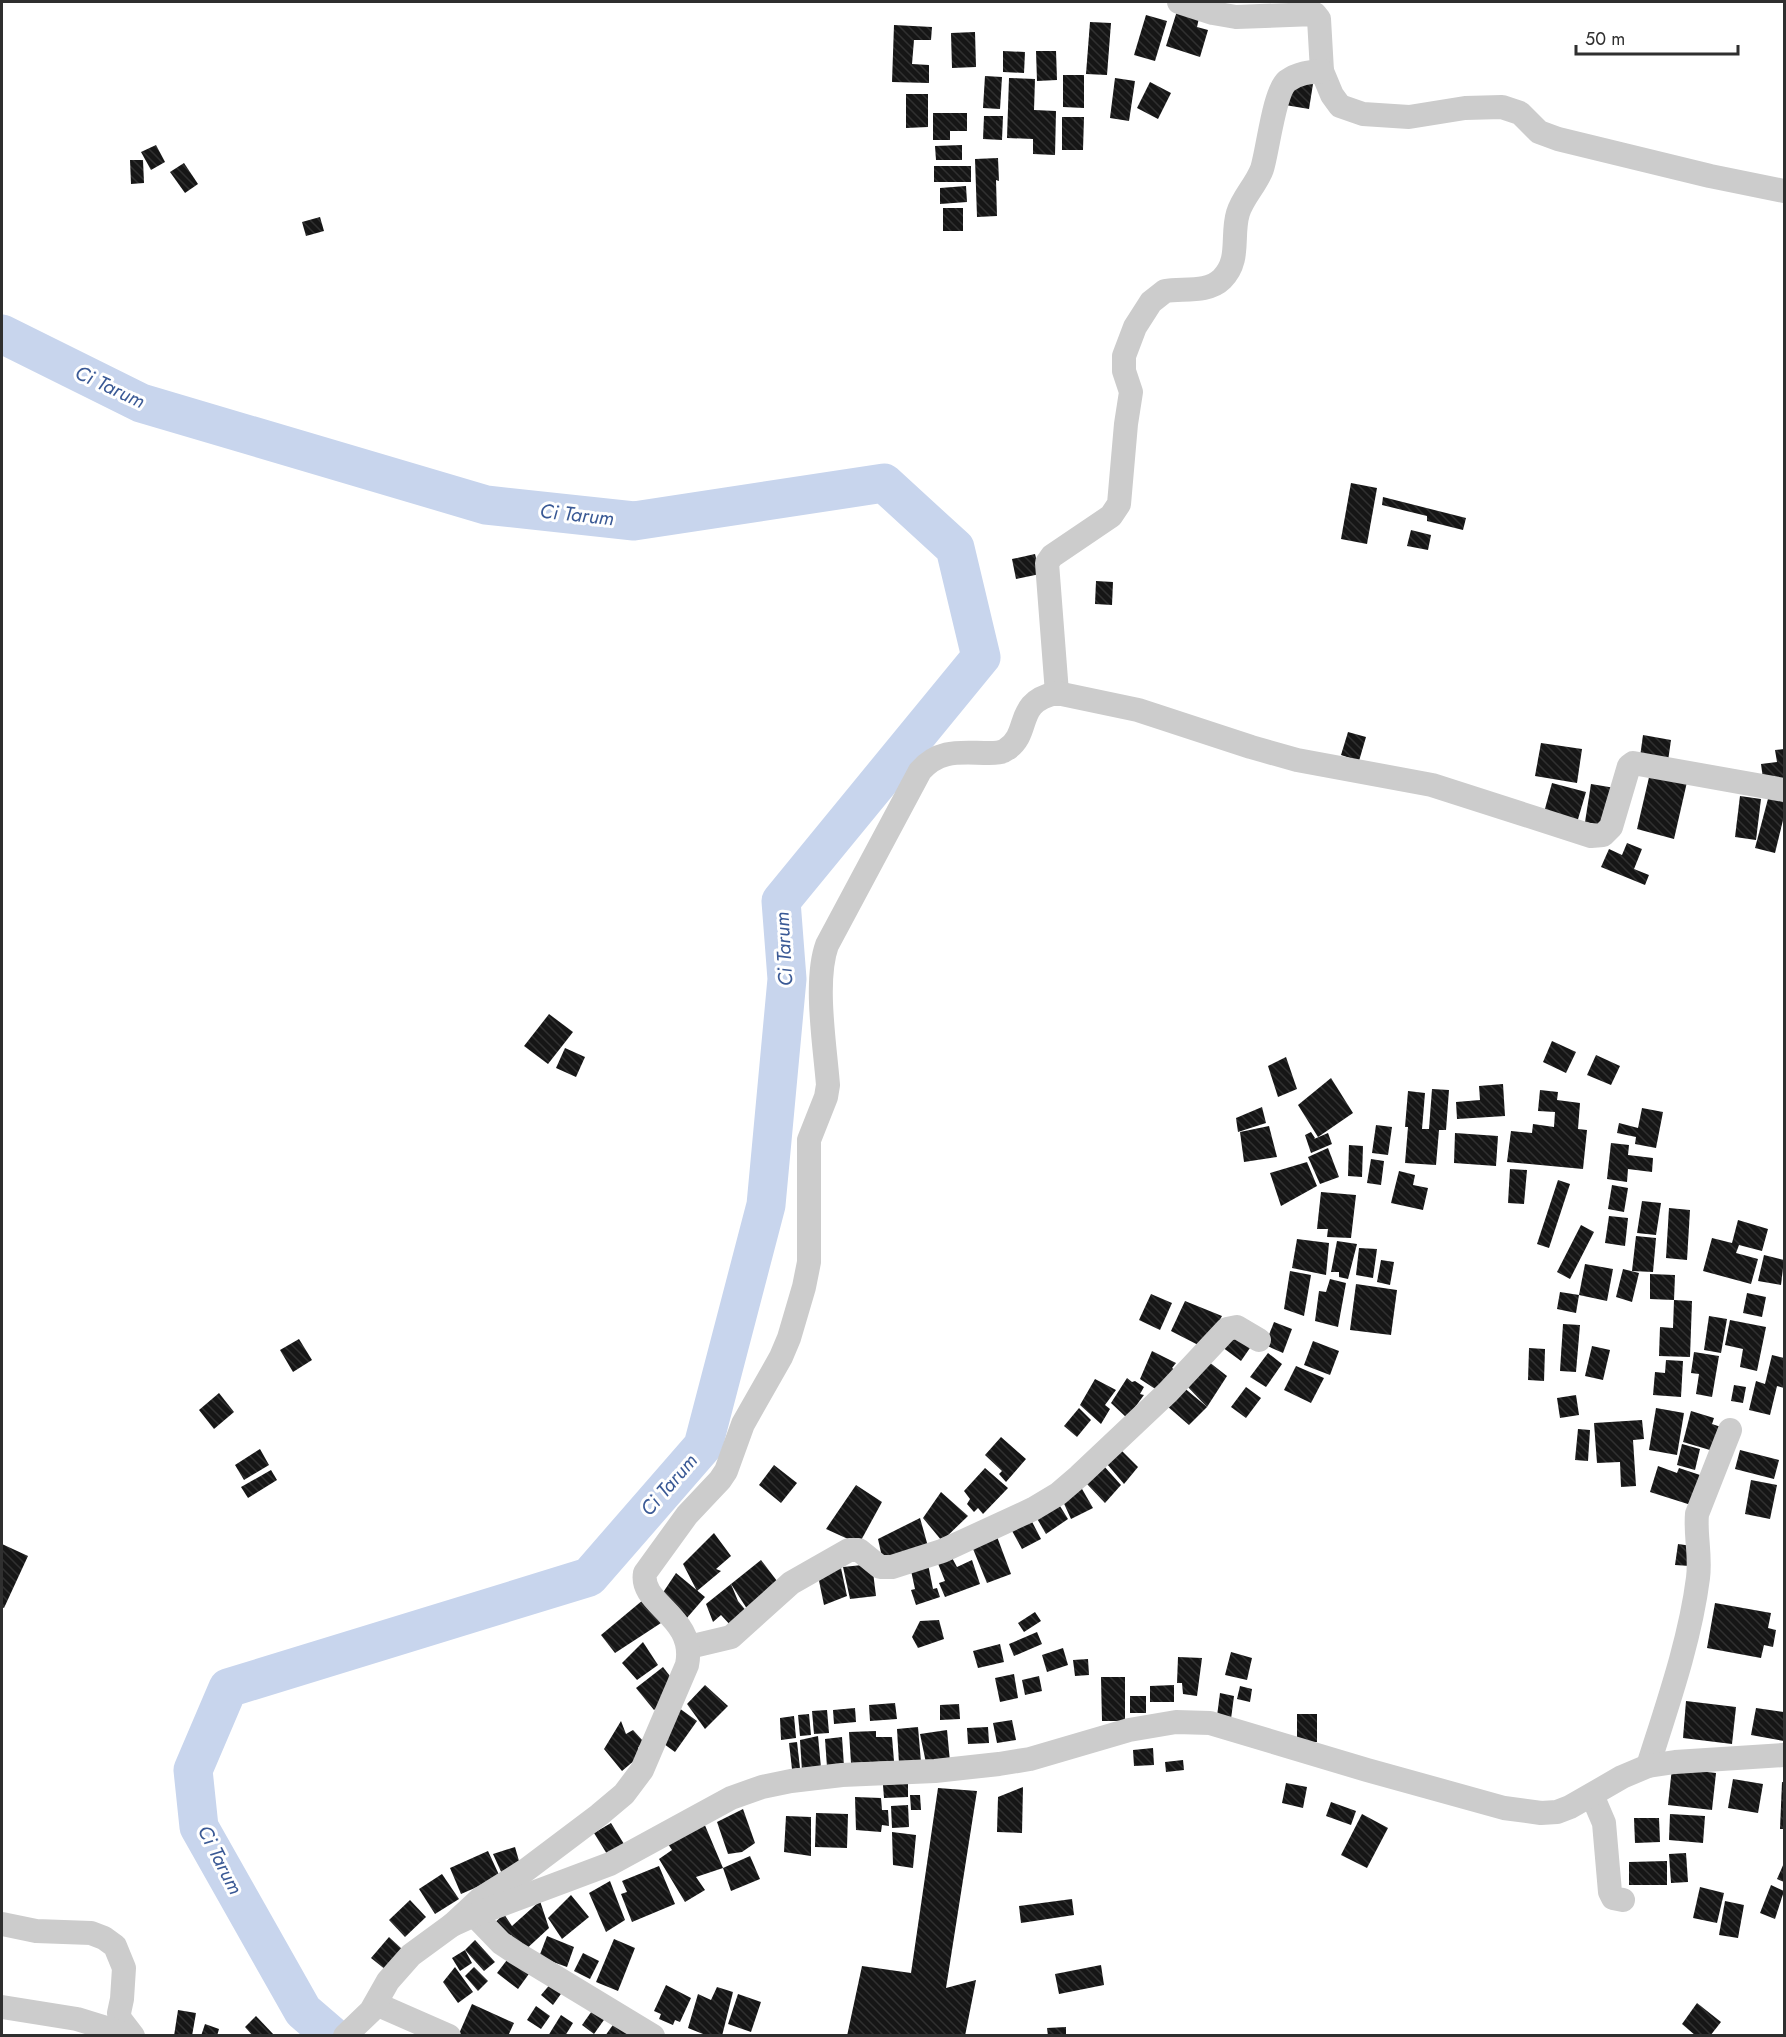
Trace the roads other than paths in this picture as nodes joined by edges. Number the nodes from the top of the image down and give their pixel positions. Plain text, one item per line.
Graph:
1 (1179, 2) edge
2 (1322, 71) junction
3 (1785, 191) edge
4 (1057, 693) junction
5 (1785, 790) edge
6 (1259, 1340) dead end
7 (1730, 1430) dead end
8 (689, 1647) junction
9 (1785, 1755) edge
10 (1648, 1766) junction
11 (1592, 1795) junction
12 (1623, 1900) dead end
13 (474, 1915) junction
14 (2, 1924) edge
15 (452, 1925) junction
16 (2, 2007) edge
17 (374, 2007) junction
18 (133, 2036) edge
19 (345, 2036) edge
20 (449, 2036) edge
21 (653, 2036) edge

1 - 2 street
2 - 3 street
2 - 4 street
4 - 5 street
4 - 8 street
6 - 8 street
7 - 10 street
8 - 15 street
9 - 10 street
10 - 11 street
11 - 12 street
11 - 13 street
13 - 15 street
13 - 21 street
14 - 18 street
15 - 17 street
16 - 18 street
17 - 19 street
17 - 20 street

